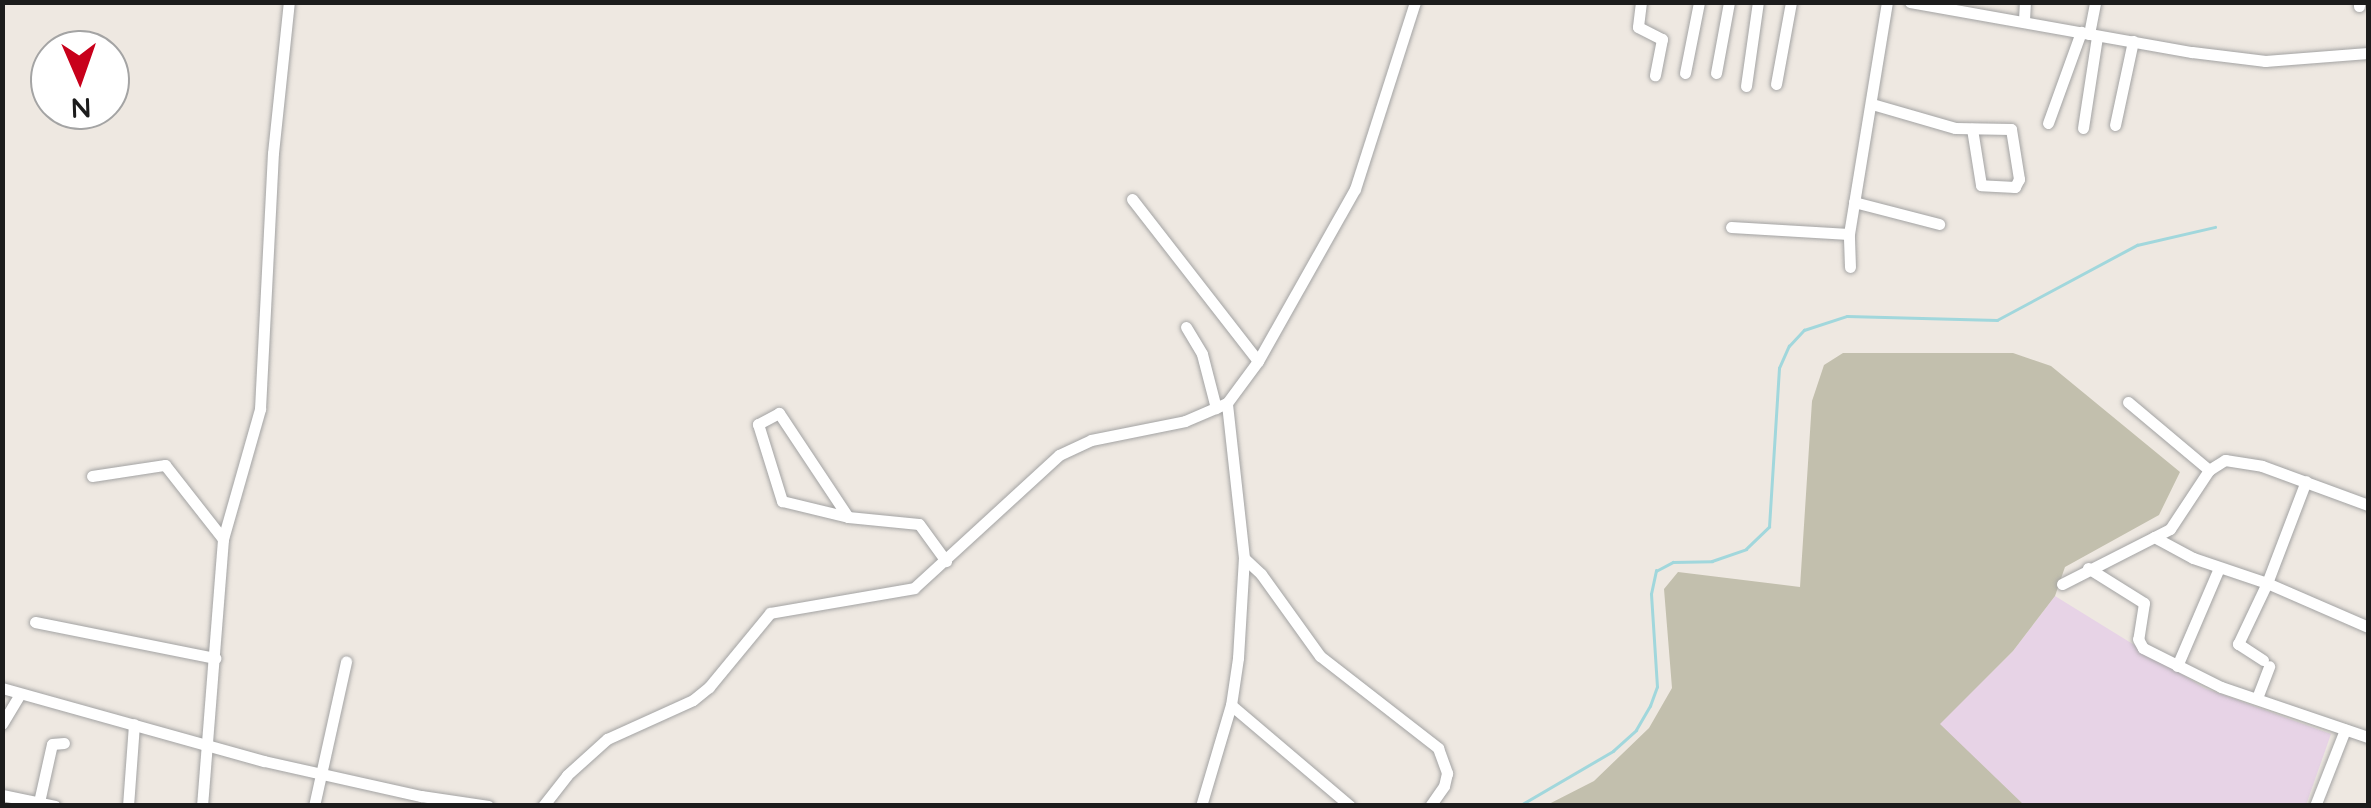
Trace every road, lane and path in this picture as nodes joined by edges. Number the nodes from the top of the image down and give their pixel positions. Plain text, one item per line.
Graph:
1 (289, 2) edge
2 (1415, 2) edge
3 (1641, 2) edge
4 (1698, 2) edge
5 (1729, 2) edge
6 (1758, 2) edge
7 (1791, 2) edge
8 (1887, 2) edge
9 (1910, 2) edge
10 (2026, 2) edge
11 (2095, 2) edge
12 (2024, 20) junction
13 (2089, 34) junction
14 (2132, 42) junction
15 (2368, 53) edge
16 (1685, 73) dead end
17 (1716, 73) dead end
18 (1655, 74) dead end
19 (1776, 84) dead end
20 (1746, 86) dead end
21 (1872, 104) junction
22 (2048, 124) dead end
23 (2115, 125) dead end
24 (2083, 128) dead end
25 (1972, 129) junction
26 (1132, 198) dead end
27 (1854, 202) junction
28 (1939, 224) dead end
29 (1732, 227) dead end
30 (1849, 234) junction
31 (1850, 267) dead end
32 (1186, 327) dead end
33 (1258, 362) junction
34 (2128, 402) dead end
35 (1221, 406) junction
36 (2208, 470) junction
37 (92, 476) dead end
38 (2306, 482) junction
39 (2368, 505) edge
40 (848, 517) junction
41 (2154, 537) junction
42 (224, 540) junction
43 (1244, 558) junction
44 (946, 560) junction
45 (2088, 568) junction
46 (2218, 568) junction
47 (2268, 583) junction
48 (2062, 584) dead end
49 (34, 622) dead end
50 (2368, 627) edge
51 (214, 658) junction
52 (346, 662) dead end
53 (2177, 666) junction
54 (2, 688) edge
55 (20, 694) junction
56 (2257, 698) junction
57 (1231, 704) junction
58 (2, 724) edge
59 (134, 724) junction
60 (2345, 730) junction
61 (2368, 737) edge
62 (64, 743) dead end
63 (207, 746) junction
64 (321, 775) junction
65 (2, 794) edge
66 (39, 802) junction
67 (55, 806) edge
68 (128, 806) edge
69 (202, 806) edge
70 (314, 806) edge
71 (488, 806) edge
72 (543, 806) edge
73 (1200, 806) edge
74 (1350, 806) edge
75 (1430, 806) edge
76 (2315, 806) edge

1 - 42 street
2 - 33 street
3 - 18 street
4 - 16 street
5 - 17 street
6 - 20 street
7 - 19 street
8 - 21 street
9 - 12 street
10 - 12 street
11 - 13 street
12 - 13 street
13 - 14 street
13 - 22 street
13 - 24 street
14 - 15 street
14 - 23 street
21 - 25 street
21 - 27 street
25 - 25 street
26 - 33 street
27 - 28 street
27 - 30 street
29 - 30 street
30 - 31 street
32 - 35 street
33 - 35 street
34 - 36 street
35 - 43 street
35 - 44 street
36 - 38 street
36 - 41 street
37 - 42 street
38 - 39 street
38 - 47 street
40 - 40 street
40 - 44 street
41 - 45 street
41 - 46 street
42 - 51 street
43 - 57 street
43 - 75 street
44 - 72 street
45 - 48 street
45 - 53 street
46 - 47 street
46 - 53 street
47 - 50 street
47 - 56 street
49 - 51 street
51 - 63 street
52 - 64 street
53 - 56 street
54 - 55 street
55 - 58 street
55 - 59 street
56 - 60 street
57 - 73 street
57 - 74 street
59 - 63 street
59 - 68 street
60 - 61 street
60 - 76 street
62 - 66 street
63 - 64 street
63 - 69 street
64 - 70 street
64 - 71 street
65 - 66 street
66 - 67 street

